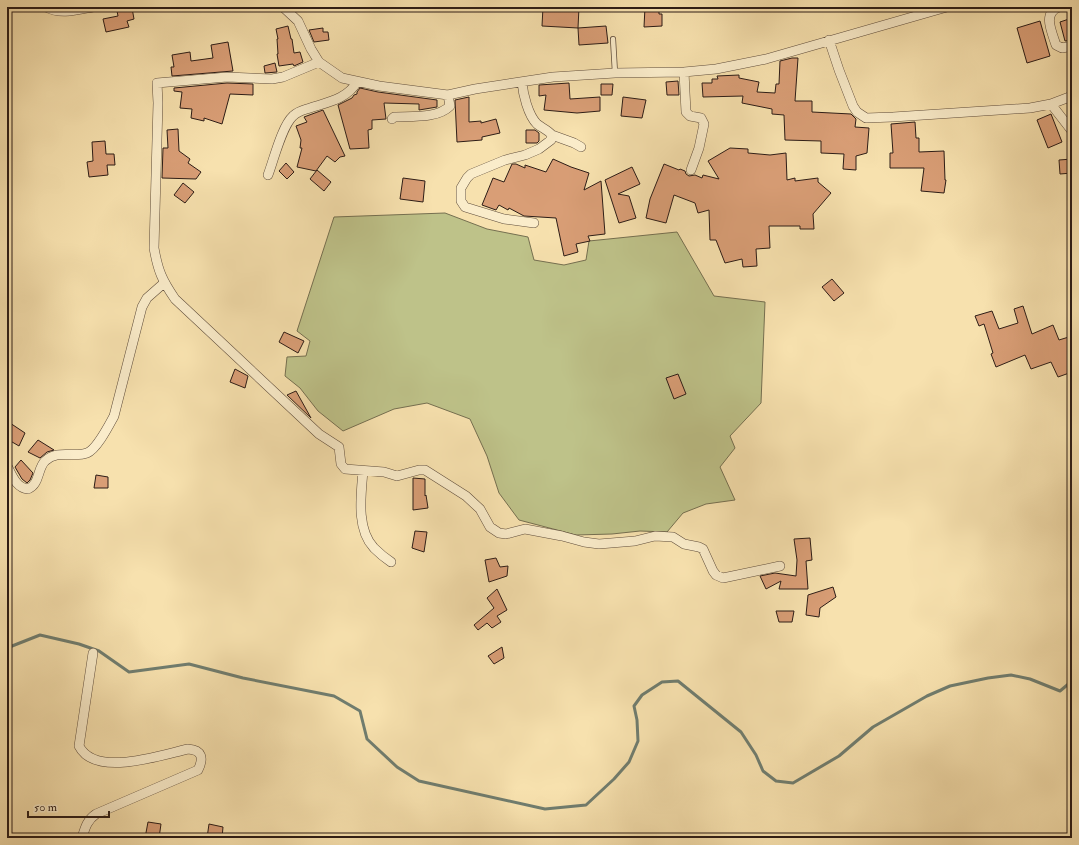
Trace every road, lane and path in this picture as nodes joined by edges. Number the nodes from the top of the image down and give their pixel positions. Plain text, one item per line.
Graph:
1 (46, 7) edge
2 (93, 7) edge
3 (283, 7) edge
4 (947, 7) edge
5 (1059, 7) edge
6 (613, 39) dead end
7 (829, 40) junction
8 (1072, 46) edge
9 (319, 62) junction
10 (684, 72) junction
11 (615, 73) junction
12 (357, 82) junction
13 (522, 82) junction
14 (448, 95) junction
15 (1072, 96) edge
16 (1051, 104) junction
17 (392, 119) dead end
18 (1072, 131) edge
19 (552, 136) junction
20 (581, 147) dead end
21 (691, 170) dead end
22 (268, 174) dead end
23 (534, 223) dead end
24 (164, 283) junction
25 (7, 466) edge
26 (363, 471) junction
27 (391, 562) dead end
28 (780, 566) dead end
29 (93, 652) dead end
30 (82, 838) edge

1 - 2 street
3 - 9 street
4 - 7 street
5 - 8 street
6 - 11 lane
7 - 10 street
7 - 16 street
9 - 12 street
9 - 24 street
10 - 11 street
10 - 21 street
11 - 13 street
12 - 14 street
12 - 22 street
13 - 14 street
13 - 19 street
14 - 17 street
15 - 16 street
16 - 18 street
19 - 20 street
19 - 23 street
24 - 25 street
24 - 26 street
26 - 27 street
26 - 28 street
29 - 30 street

